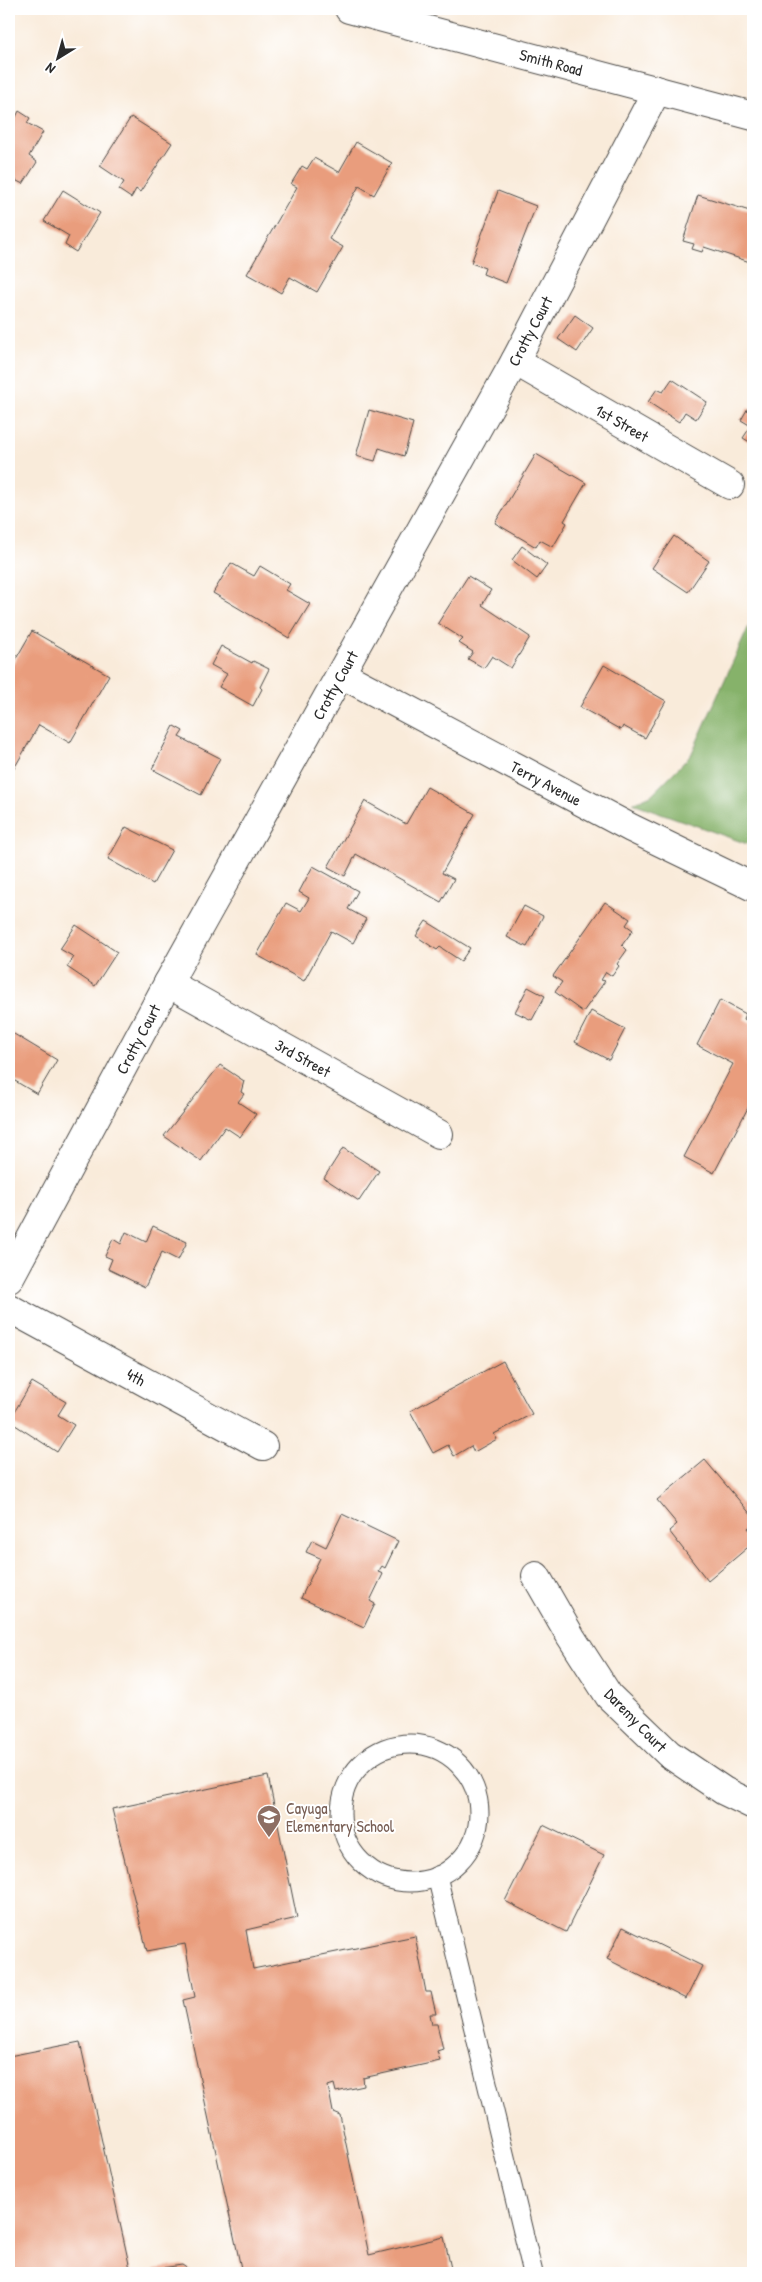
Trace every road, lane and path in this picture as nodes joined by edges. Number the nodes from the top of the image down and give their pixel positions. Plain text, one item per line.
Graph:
1 (349, 9) edge
2 (657, 90) junction
3 (753, 116) edge
4 (515, 361) junction
5 (730, 486) dead end
6 (340, 674) junction
7 (753, 887) edge
8 (168, 983) junction
9 (439, 1134) dead end
10 (9, 1278) edge
11 (9, 1308) edge
12 (263, 1446) dead end
13 (536, 1576) dead end
14 (753, 1805) edge
15 (437, 1876) junction
16 (533, 2273) edge

1 - 2 street, Smith Road
2 - 3 street, Smith Road
2 - 4 street, Crotty Court
4 - 5 street, 1st Street
4 - 6 street, Crotty Court
6 - 7 street, Terry Avenue
6 - 8 street, Crotty Court
8 - 9 street, 3rd Street
8 - 10 street, Crotty Court
11 - 12 street, 4th
13 - 14 street, Daremy Court
15 - 15 lane
15 - 16 lane

